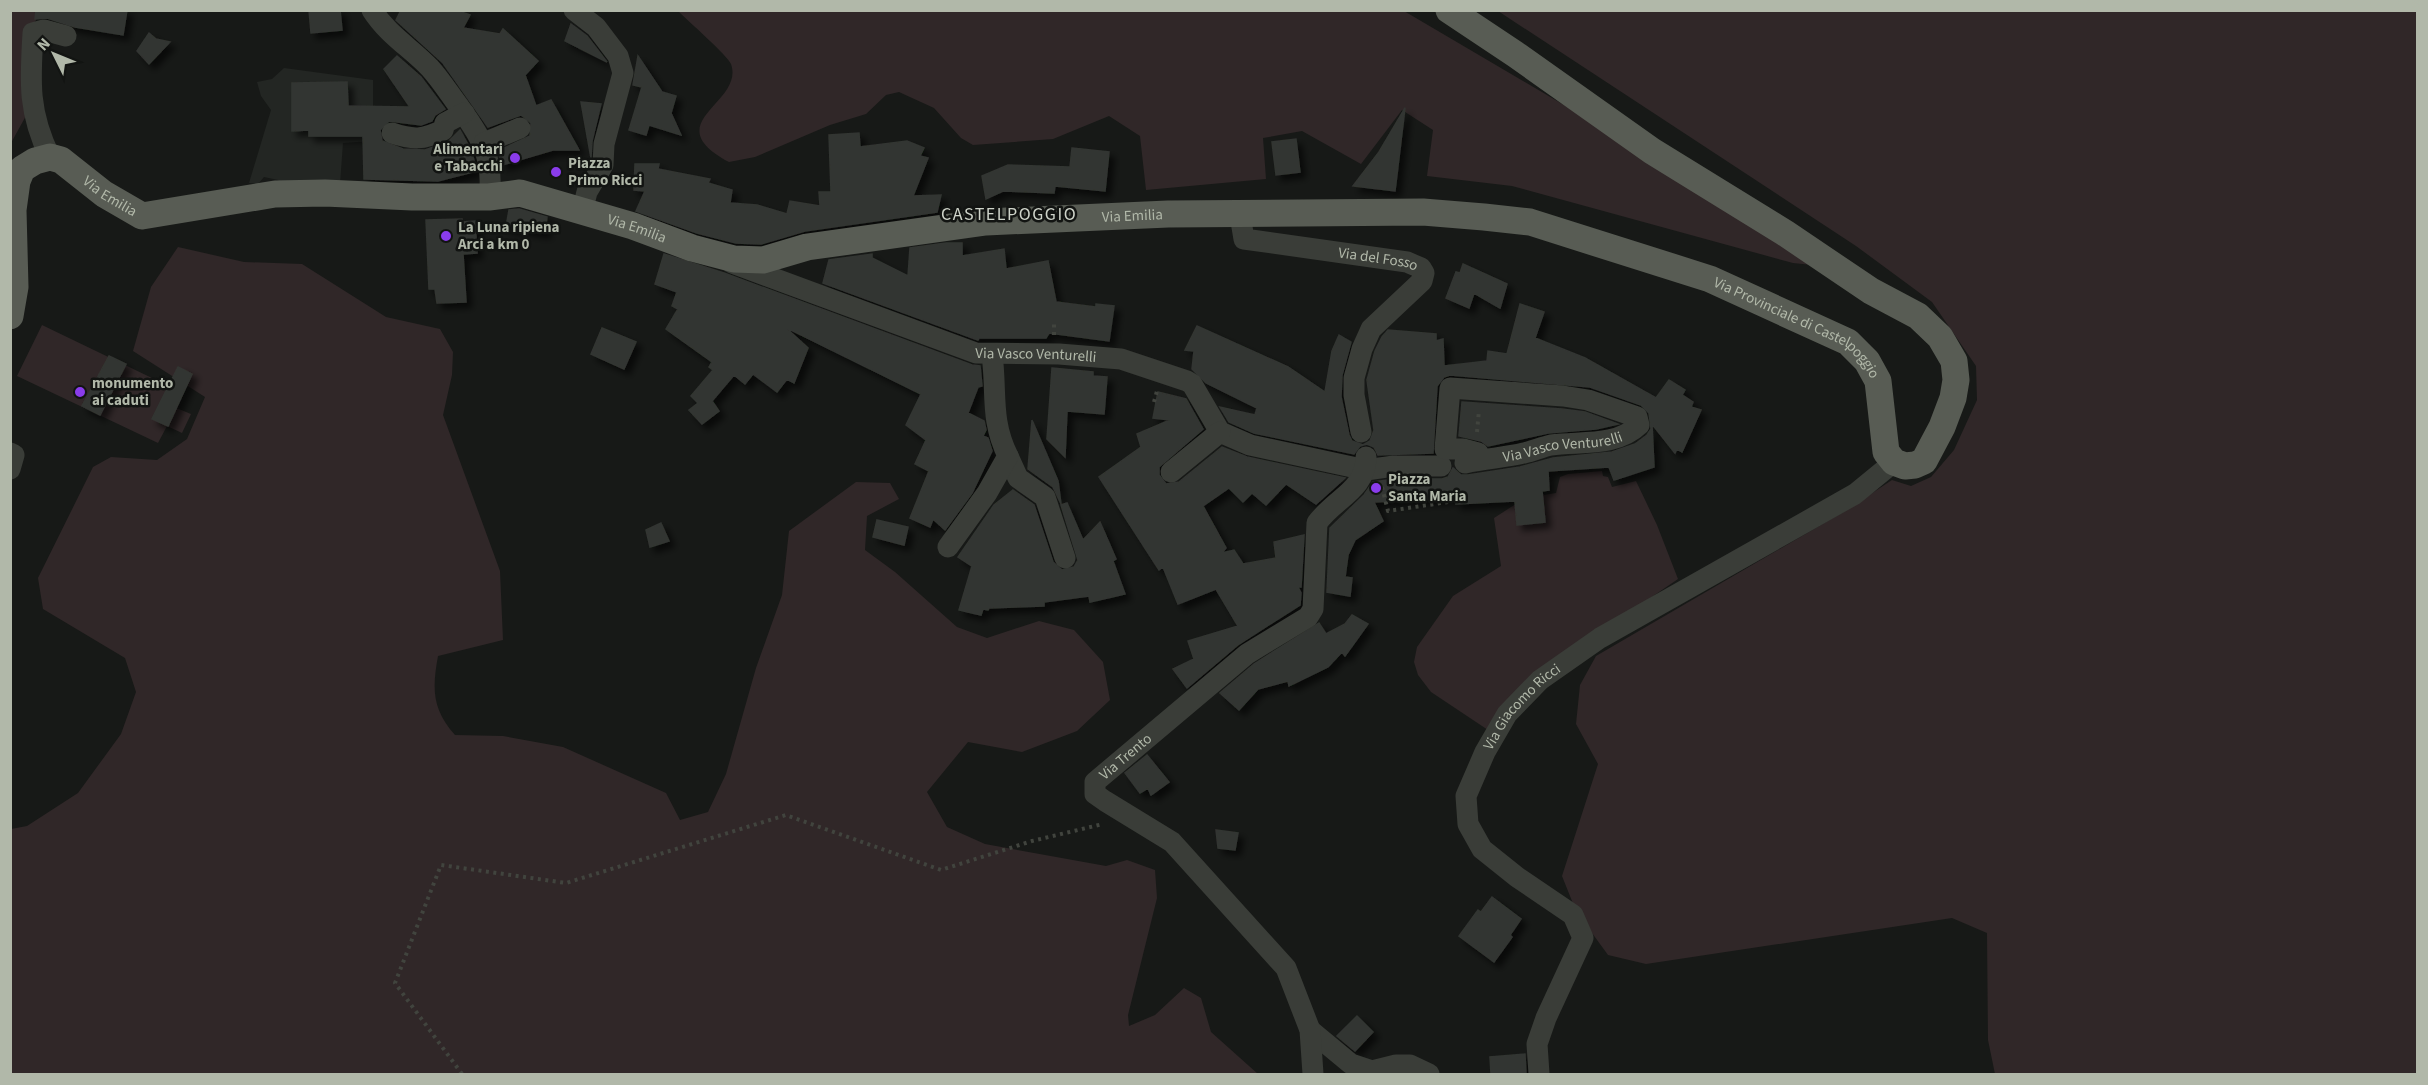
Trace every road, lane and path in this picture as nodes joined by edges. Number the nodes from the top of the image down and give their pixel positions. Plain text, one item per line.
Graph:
1 (372, 10) edge
2 (574, 10) edge
3 (1449, 10) edge
4 (66, 36) dead end
5 (464, 113) junction
6 (520, 129) dead end
7 (392, 133) dead end
8 (484, 143) junction
9 (50, 157) junction
10 (489, 197) junction
11 (582, 212) junction
12 (1240, 215) junction
13 (692, 248) junction
14 (10, 316) edge
15 (992, 354) junction
16 (1483, 389) junction
17 (1220, 432) junction
18 (1361, 432) dead end
19 (1477, 434) dead end
20 (10, 453) edge
21 (1008, 456) junction
22 (1894, 462) junction
23 (1442, 466) dead end
24 (10, 469) edge
25 (1371, 471) junction
26 (1171, 472) dead end
27 (1448, 502) dead end
28 (948, 547) dead end
29 (1065, 558) dead end
30 (1130, 817) junction
31 (1310, 1030) junction
32 (462, 1074) edge
33 (1313, 1074) edge
34 (1430, 1074) edge
35 (1539, 1074) edge

1 - 5 street
2 - 11 street
3 - 22 main road
4 - 9 street
5 - 7 street
5 - 8 street
6 - 8 street
8 - 10 street
9 - 10 main road, Via Emilia
9 - 14 main road
10 - 11 main road, Via Emilia
11 - 13 main road, Via Emilia
12 - 13 main road, Via Emilia
12 - 18 street, Via del Fosso
12 - 22 main road, Via Provinciale di Castelpoggio
13 - 15 street, Via Vasco Venturelli
15 - 17 street, Via Vasco Venturelli
15 - 21 street
16 - 16 street, Via Vasco Venturelli
16 - 19 path
17 - 25 street
17 - 26 street
20 - 24 street
21 - 28 street
21 - 29 street
22 - 35 street, Via Giacomo Ricci
23 - 25 street
25 - 27 path
25 - 30 street, Via Trento
30 - 31 street, Via Trento
30 - 32 path
31 - 33 street, Via Trento
31 - 34 street, Via Trento

